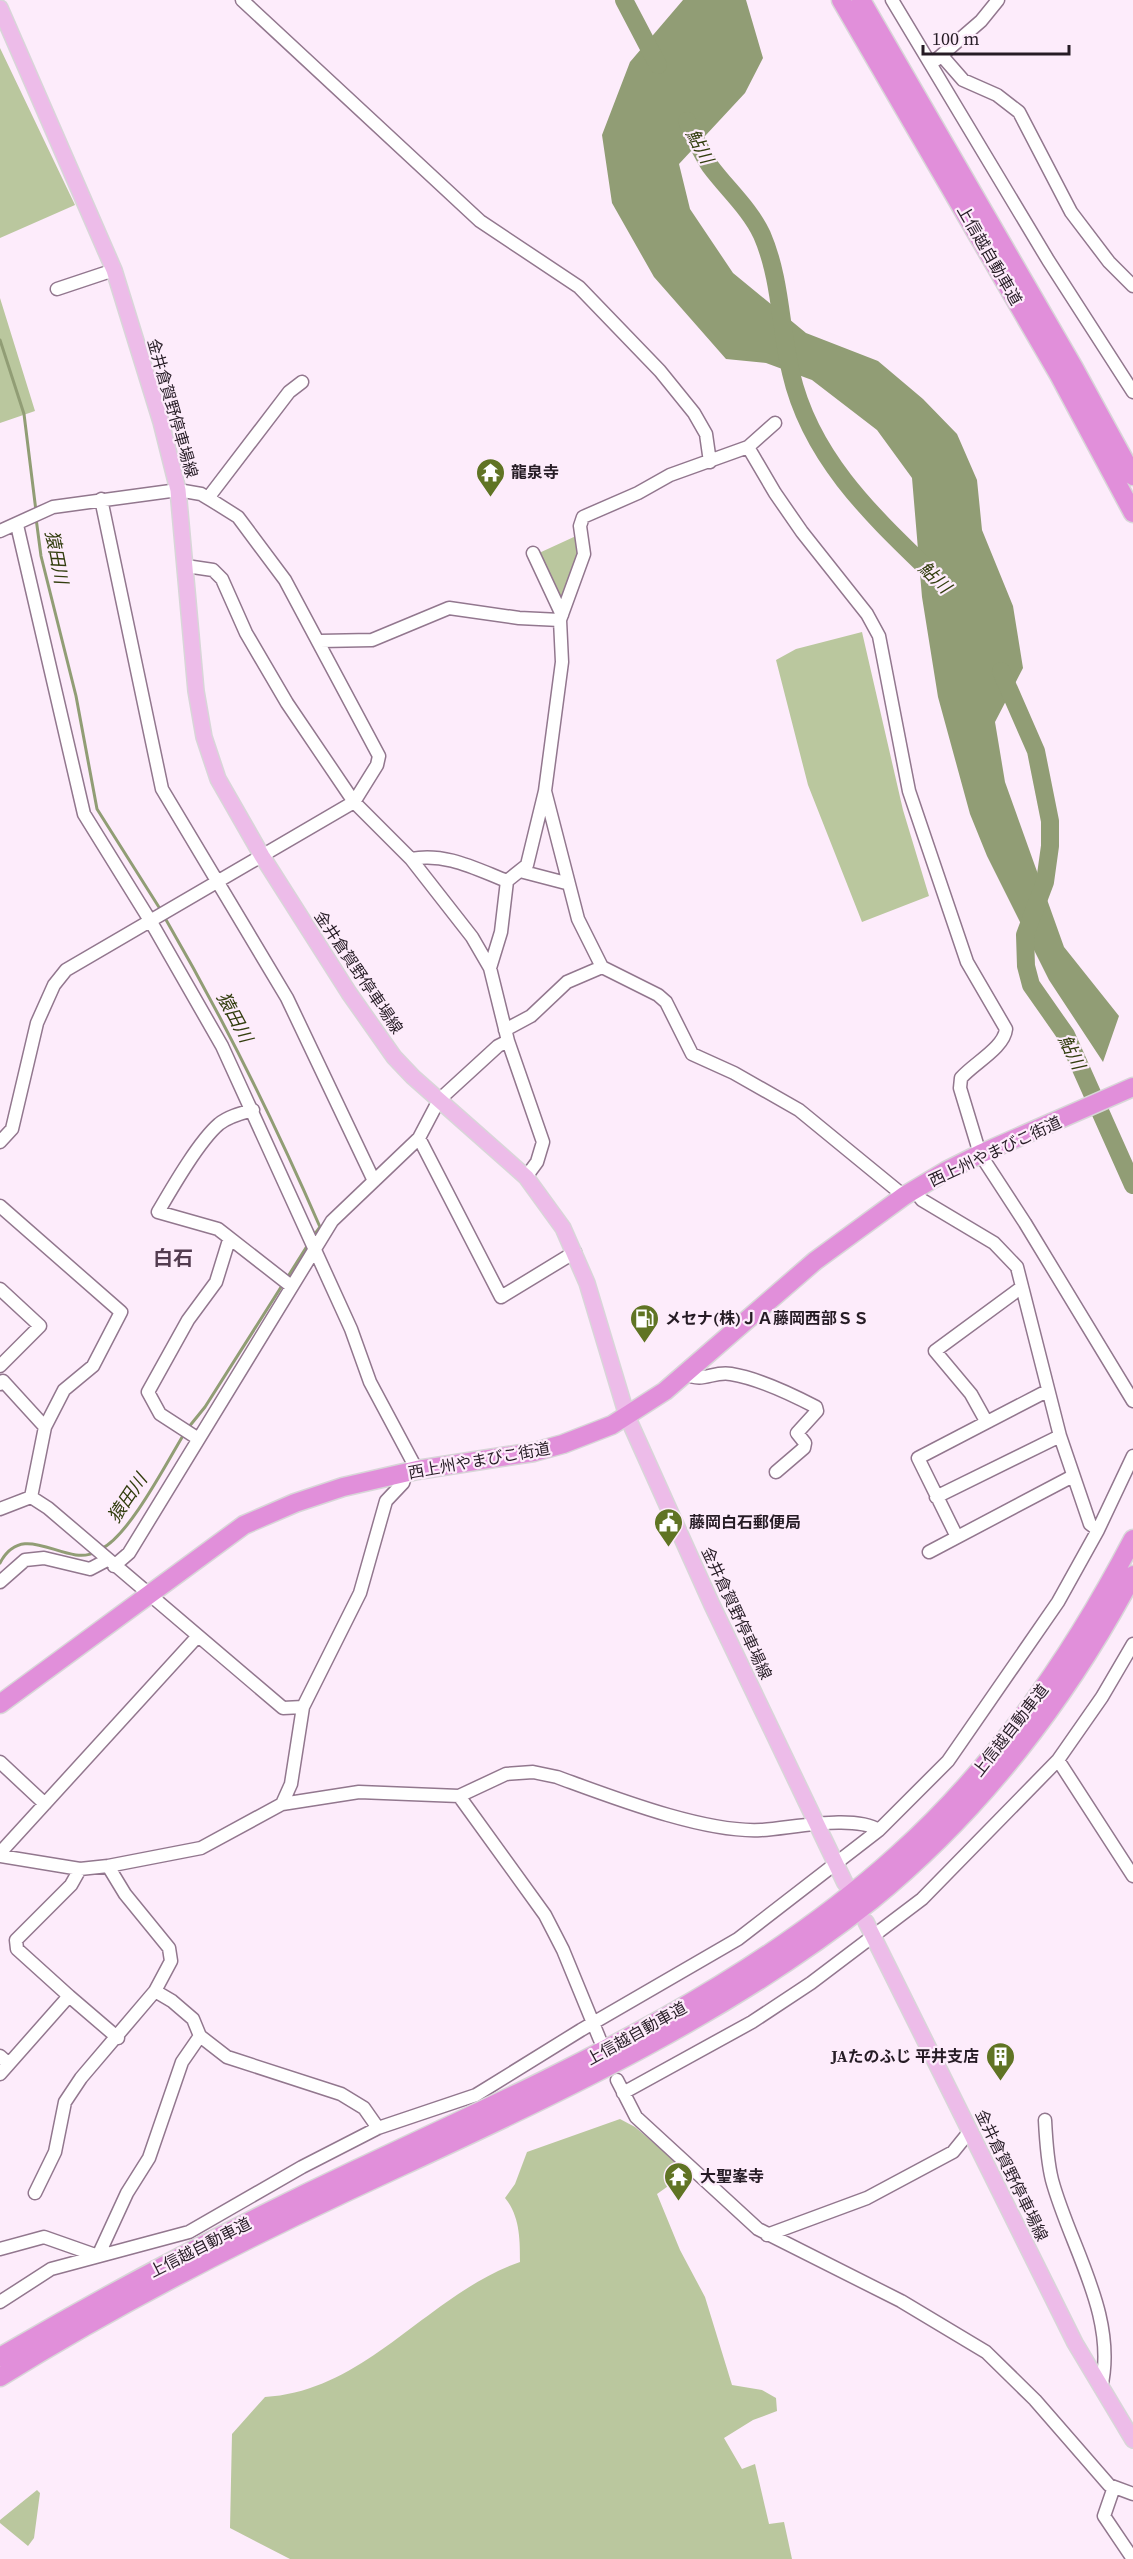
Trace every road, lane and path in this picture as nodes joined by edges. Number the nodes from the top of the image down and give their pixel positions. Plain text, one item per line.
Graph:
1 (242, 0) edge
2 (841, 0) edge
3 (861, 0) edge
4 (892, 0) edge
5 (998, 0) edge
6 (0, 8) edge
7 (942, 56) junction
8 (930, 63) junction
9 (114, 270) junction
10 (1133, 286) edge
11 (57, 289) dead end
12 (302, 382) dead end
13 (1133, 392) edge
14 (775, 423) dead end
15 (748, 447) junction
16 (710, 462) junction
17 (1133, 476) edge
18 (177, 490) junction
19 (208, 498) junction
20 (101, 500) junction
21 (1133, 513) edge
22 (17, 525) junction
23 (0, 531) edge
24 (533, 553) dead end
25 (186, 566) junction
26 (561, 618) junction
27 (320, 641) junction
28 (545, 791) junction
29 (354, 802) junction
30 (262, 856) junction
31 (411, 859) junction
32 (520, 871) junction
33 (507, 881) junction
34 (219, 882) junction
35 (566, 883) junction
36 (151, 922) junction
37 (602, 967) junction
38 (490, 968) junction
39 (507, 1036) junction
40 (1133, 1088) edge
41 (439, 1100) junction
42 (254, 1110) junction
43 (419, 1138) junction
44 (0, 1142) edge
45 (980, 1154) junction
46 (526, 1177) junction
47 (375, 1181) junction
48 (909, 1193) junction
49 (0, 1206) edge
50 (229, 1240) junction
51 (313, 1247) junction
52 (575, 1252) junction
53 (289, 1284) junction
54 (1022, 1287) junction
55 (0, 1289) edge
56 (0, 1366) edge
57 (685, 1374) junction
58 (1, 1381) edge
59 (1047, 1391) junction
60 (1133, 1401) edge
61 (627, 1416) junction
62 (986, 1422) junction
63 (45, 1427) junction
64 (1060, 1436) junction
65 (195, 1437) junction
66 (1133, 1456) edge
67 (411, 1472) junction
68 (776, 1472) dead end
69 (1073, 1476) junction
70 (31, 1497) junction
71 (936, 1497) junction
72 (0, 1509) edge
73 (1098, 1530) junction
74 (957, 1537) junction
75 (1133, 1539) edge
76 (929, 1552) dead end
77 (111, 1563) junction
78 (1133, 1575) edge
79 (0, 1582) edge
80 (147, 1595) junction
81 (197, 1637) junction
82 (1133, 1644) edge
83 (0, 1704) edge
84 (303, 1707) junction
85 (1058, 1760) junction
86 (0, 1762) edge
87 (459, 1797) junction
88 (45, 1804) junction
89 (282, 1804) junction
90 (818, 1825) junction
91 (879, 1830) junction
92 (0, 1855) edge
93 (836, 1864) junction
94 (108, 1866) junction
95 (80, 1869) junction
96 (1133, 1876) edge
97 (844, 1883) dead end
98 (866, 1922) dead end
99 (874, 1937) junction
100 (155, 1991) junction
101 (69, 1996) junction
102 (594, 2023) junction
103 (200, 2036) junction
104 (118, 2038) junction
105 (600, 2040) dead end
106 (4, 2060) edge
107 (0, 2074) edge
108 (617, 2080) dead end
109 (623, 2093) junction
110 (1046, 2120) dead end
111 (378, 2128) junction
112 (970, 2131) junction
113 (35, 2193) dead end
114 (767, 2235) junction
115 (0, 2248) edge
116 (98, 2256) junction
117 (0, 2302) edge
118 (0, 2357) edge
119 (0, 2377) edge
120 (1101, 2388) junction
121 (1133, 2440) edge
122 (1114, 2487) junction
123 (1133, 2494) edge
124 (1132, 2559) edge

1 - 16 street
2 - 21 highway, 上信越自動車道
3 - 17 highway, 上信越自動車道
4 - 8 street
5 - 7 street
6 - 9 main road, 金井倉賀野停車場線
7 - 8 street
7 - 10 street
8 - 13 street
9 - 11 street
9 - 18 main road, 金井倉賀野停車場線
12 - 19 street
14 - 15 street
15 - 16 street
15 - 45 street
16 - 26 street
18 - 19 street
18 - 20 street
18 - 25 main road, 金井倉賀野停車場線
19 - 27 street
20 - 22 street
20 - 34 street
22 - 23 street
22 - 36 street
24 - 26 street
25 - 29 street
25 - 30 main road, 金井倉賀野停車場線
26 - 27 street
26 - 28 street
27 - 29 street
28 - 32 street
28 - 35 street
29 - 30 street
29 - 31 street
30 - 34 street
30 - 41 main road, 金井倉賀野停車場線
31 - 33 street
31 - 38 street
32 - 33 street
32 - 35 street
33 - 38 street
34 - 36 street
34 - 47 street
35 - 37 street
36 - 42 street
36 - 44 street
37 - 39 street
37 - 48 street
38 - 39 street
39 - 41 street
39 - 46 street
40 - 45 highway, 西上州やまびこ街道
41 - 43 street
41 - 46 main road, 金井倉賀野停車場線
42 - 50 street
42 - 51 street
43 - 47 street
43 - 52 street
45 - 48 highway, 西上州やまびこ街道
45 - 60 street
46 - 52 main road, 金井倉賀野停車場線
47 - 51 street
48 - 54 street
48 - 57 highway, 西上州やまびこ街道
49 - 63 street
50 - 53 street
50 - 65 street
51 - 53 street
51 - 67 street
52 - 61 main road, 金井倉賀野停車場線
53 - 65 street
54 - 59 street
54 - 62 street
55 - 56 street
57 - 61 highway, 西上州やまびこ街道
57 - 68 street
58 - 63 street
59 - 62 street
59 - 64 street
61 - 67 highway, 西上州やまびこ街道
61 - 90 main road, 金井倉賀野停車場線
62 - 71 street
63 - 70 street
64 - 69 street
64 - 71 street
65 - 77 street
66 - 73 street
67 - 80 highway, 西上州やまびこ街道
67 - 84 street
69 - 73 street
69 - 74 street
70 - 72 street
70 - 77 street
71 - 74 street
73 - 91 street
74 - 76 street
75 - 118 highway, 上信越自動車道
77 - 79 street
77 - 80 street
78 - 119 highway, 上信越自動車道
80 - 81 street
80 - 83 highway, 西上州やまびこ街道
81 - 84 street
81 - 88 street
82 - 85 street
84 - 89 street
85 - 96 street
85 - 99 street
86 - 88 street
87 - 89 street
87 - 90 street
87 - 102 street
88 - 92 street
89 - 94 street
90 - 91 street
90 - 93 main road, 金井倉賀野停車場線
91 - 93 street
92 - 95 street
93 - 97 main road, 金井倉賀野停車場線
93 - 102 street
94 - 95 street
94 - 100 street
95 - 101 street
98 - 99 main road, 金井倉賀野停車場線
99 - 109 street
99 - 112 main road, 金井倉賀野停車場線
100 - 103 street
100 - 104 street
101 - 104 street
101 - 106 street
102 - 105 street
102 - 111 street
103 - 111 street
103 - 116 street
104 - 113 street
106 - 107 street
108 - 109 street
109 - 114 street
110 - 120 street
111 - 116 street
112 - 114 street
112 - 120 main road, 金井倉賀野停車場線
114 - 122 street
115 - 116 street
116 - 117 street
120 - 121 main road, 金井倉賀野停車場線
122 - 123 street
122 - 124 street

